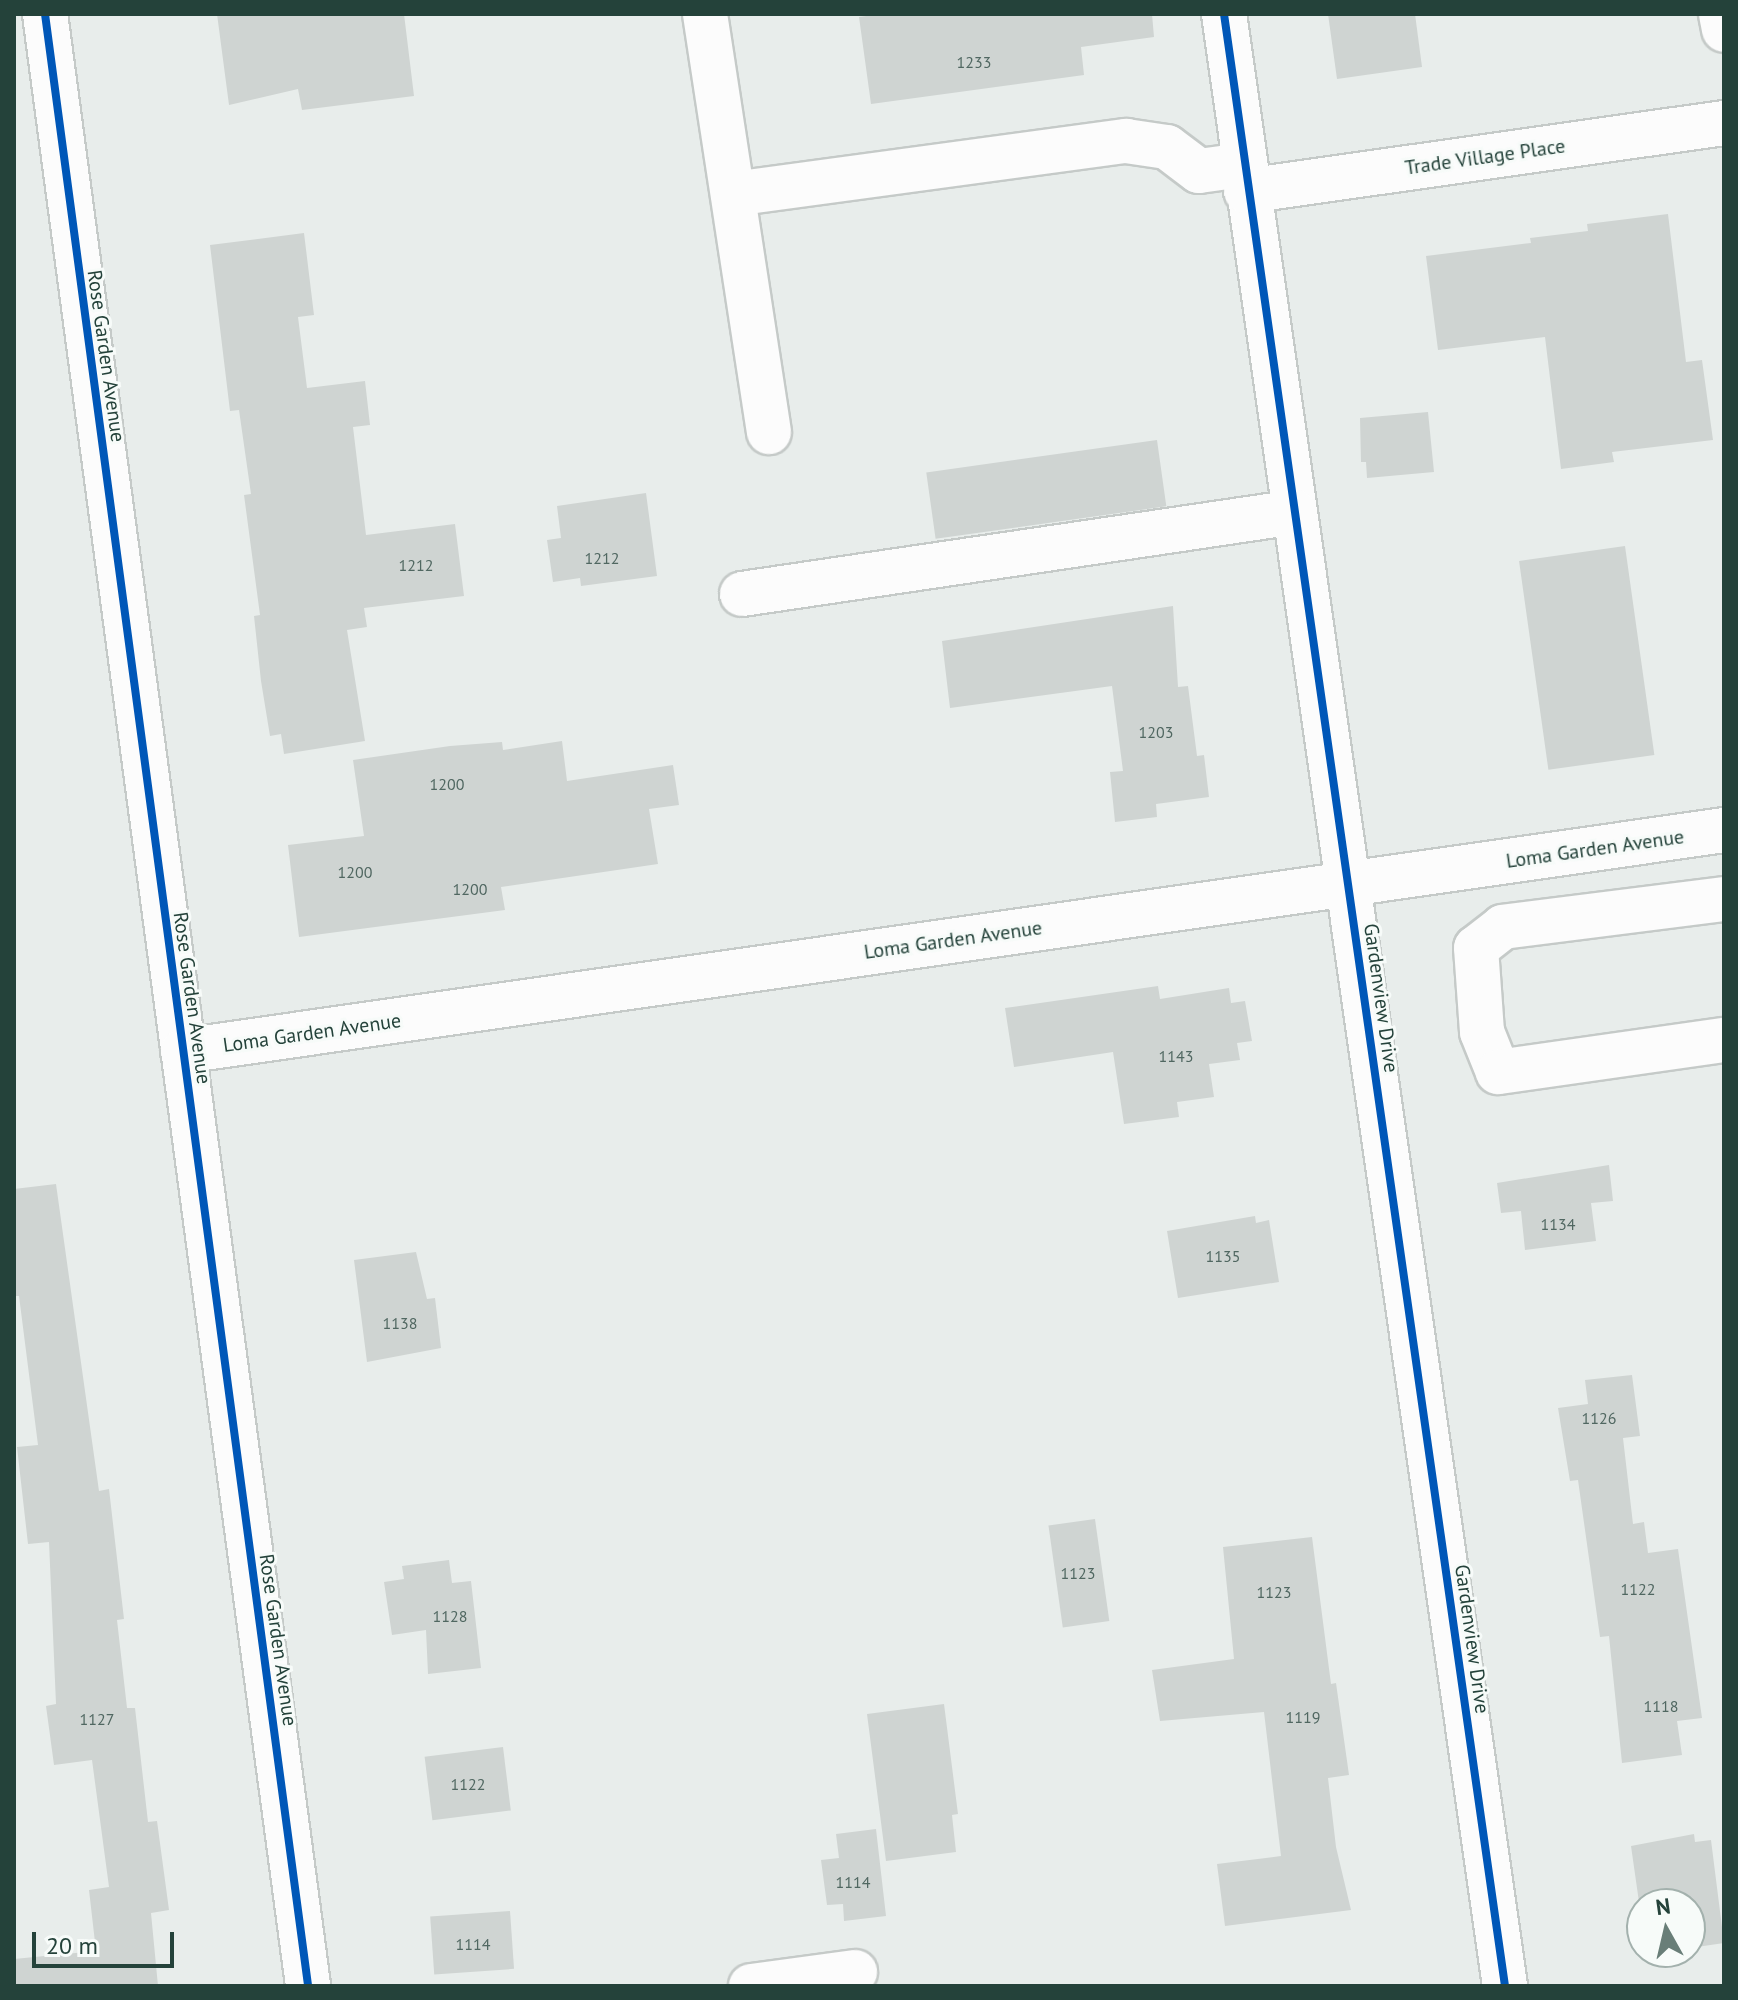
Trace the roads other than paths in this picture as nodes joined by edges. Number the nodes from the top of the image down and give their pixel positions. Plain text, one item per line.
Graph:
1 (45, 14) edge
2 (705, 14) edge
3 (1224, 14) edge
4 (1721, 14) edge
5 (1724, 30) edge
6 (1724, 123) edge
7 (1244, 178) junction
8 (733, 194) junction
9 (769, 432) dead end
10 (1295, 512) junction
11 (742, 594) dead end
12 (1724, 830) edge
13 (1348, 884) junction
14 (1724, 899) edge
15 (1724, 1040) edge
16 (183, 1051) junction
17 (855, 1972) dead end
18 (308, 1986) edge
19 (751, 1986) edge
20 (1505, 1986) edge

1 - 16 street, Rose Garden Avenue
2 - 8 street
3 - 7 street, Gardenview Drive
4 - 5 street
6 - 7 street, Trade Village Place
7 - 8 street, Trade Village Place
7 - 10 street, Gardenview Drive
8 - 9 street
10 - 11 street
10 - 13 street, Gardenview Drive
12 - 13 street, Loma Garden Avenue
13 - 16 street, Loma Garden Avenue
13 - 20 street, Gardenview Drive
14 - 15 street
16 - 18 street, Rose Garden Avenue
17 - 19 street

